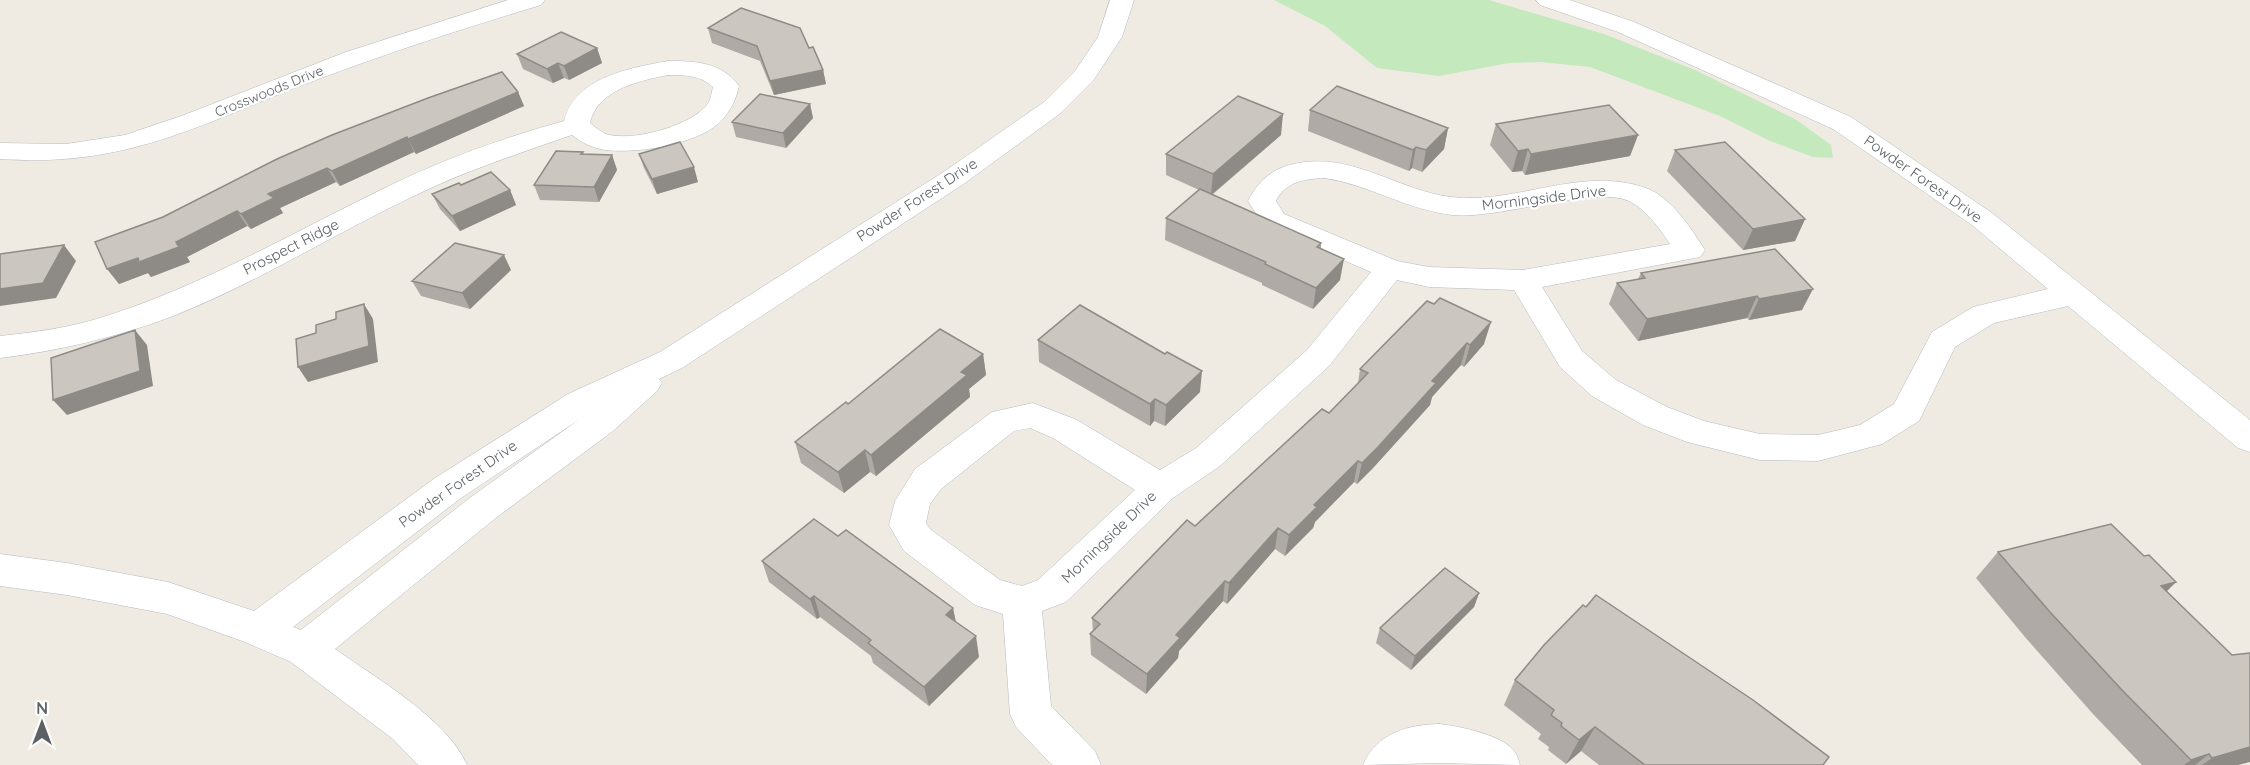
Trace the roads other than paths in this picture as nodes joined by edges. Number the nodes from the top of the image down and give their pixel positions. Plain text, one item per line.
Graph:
1 (533, 0) edge
2 (1122, 0) edge
3 (1548, 0) edge
4 (576, 126) junction
5 (0, 151) edge
6 (1390, 269) junction
7 (1523, 280) junction
8 (2073, 294) junction
9 (0, 347) edge
10 (671, 360) junction
11 (2250, 439) edge
12 (1160, 488) junction
13 (0, 570) edge
14 (1022, 602) junction
15 (259, 630) junction
16 (305, 650) junction
17 (446, 765) edge
18 (1080, 765) edge
19 (1384, 765) edge
20 (1499, 765) edge

1 - 5 street, Crosswoods Drive
2 - 10 street, Powder Forest Drive
3 - 8 street, Powder Forest Drive
4 - 4 street
4 - 9 street, Prospect Ridge
6 - 7 street, Morningside Drive
6 - 7 street, Morningside Drive
6 - 12 street, Morningside Drive
7 - 8 street
8 - 11 street, Powder Forest Drive
10 - 15 street, Powder Forest Drive
10 - 16 street, Powder Forest Drive
12 - 14 street, Morningside Drive
12 - 14 street, Morningside Drive
13 - 15 street
14 - 18 street
15 - 16 street
16 - 17 street
19 - 20 street

